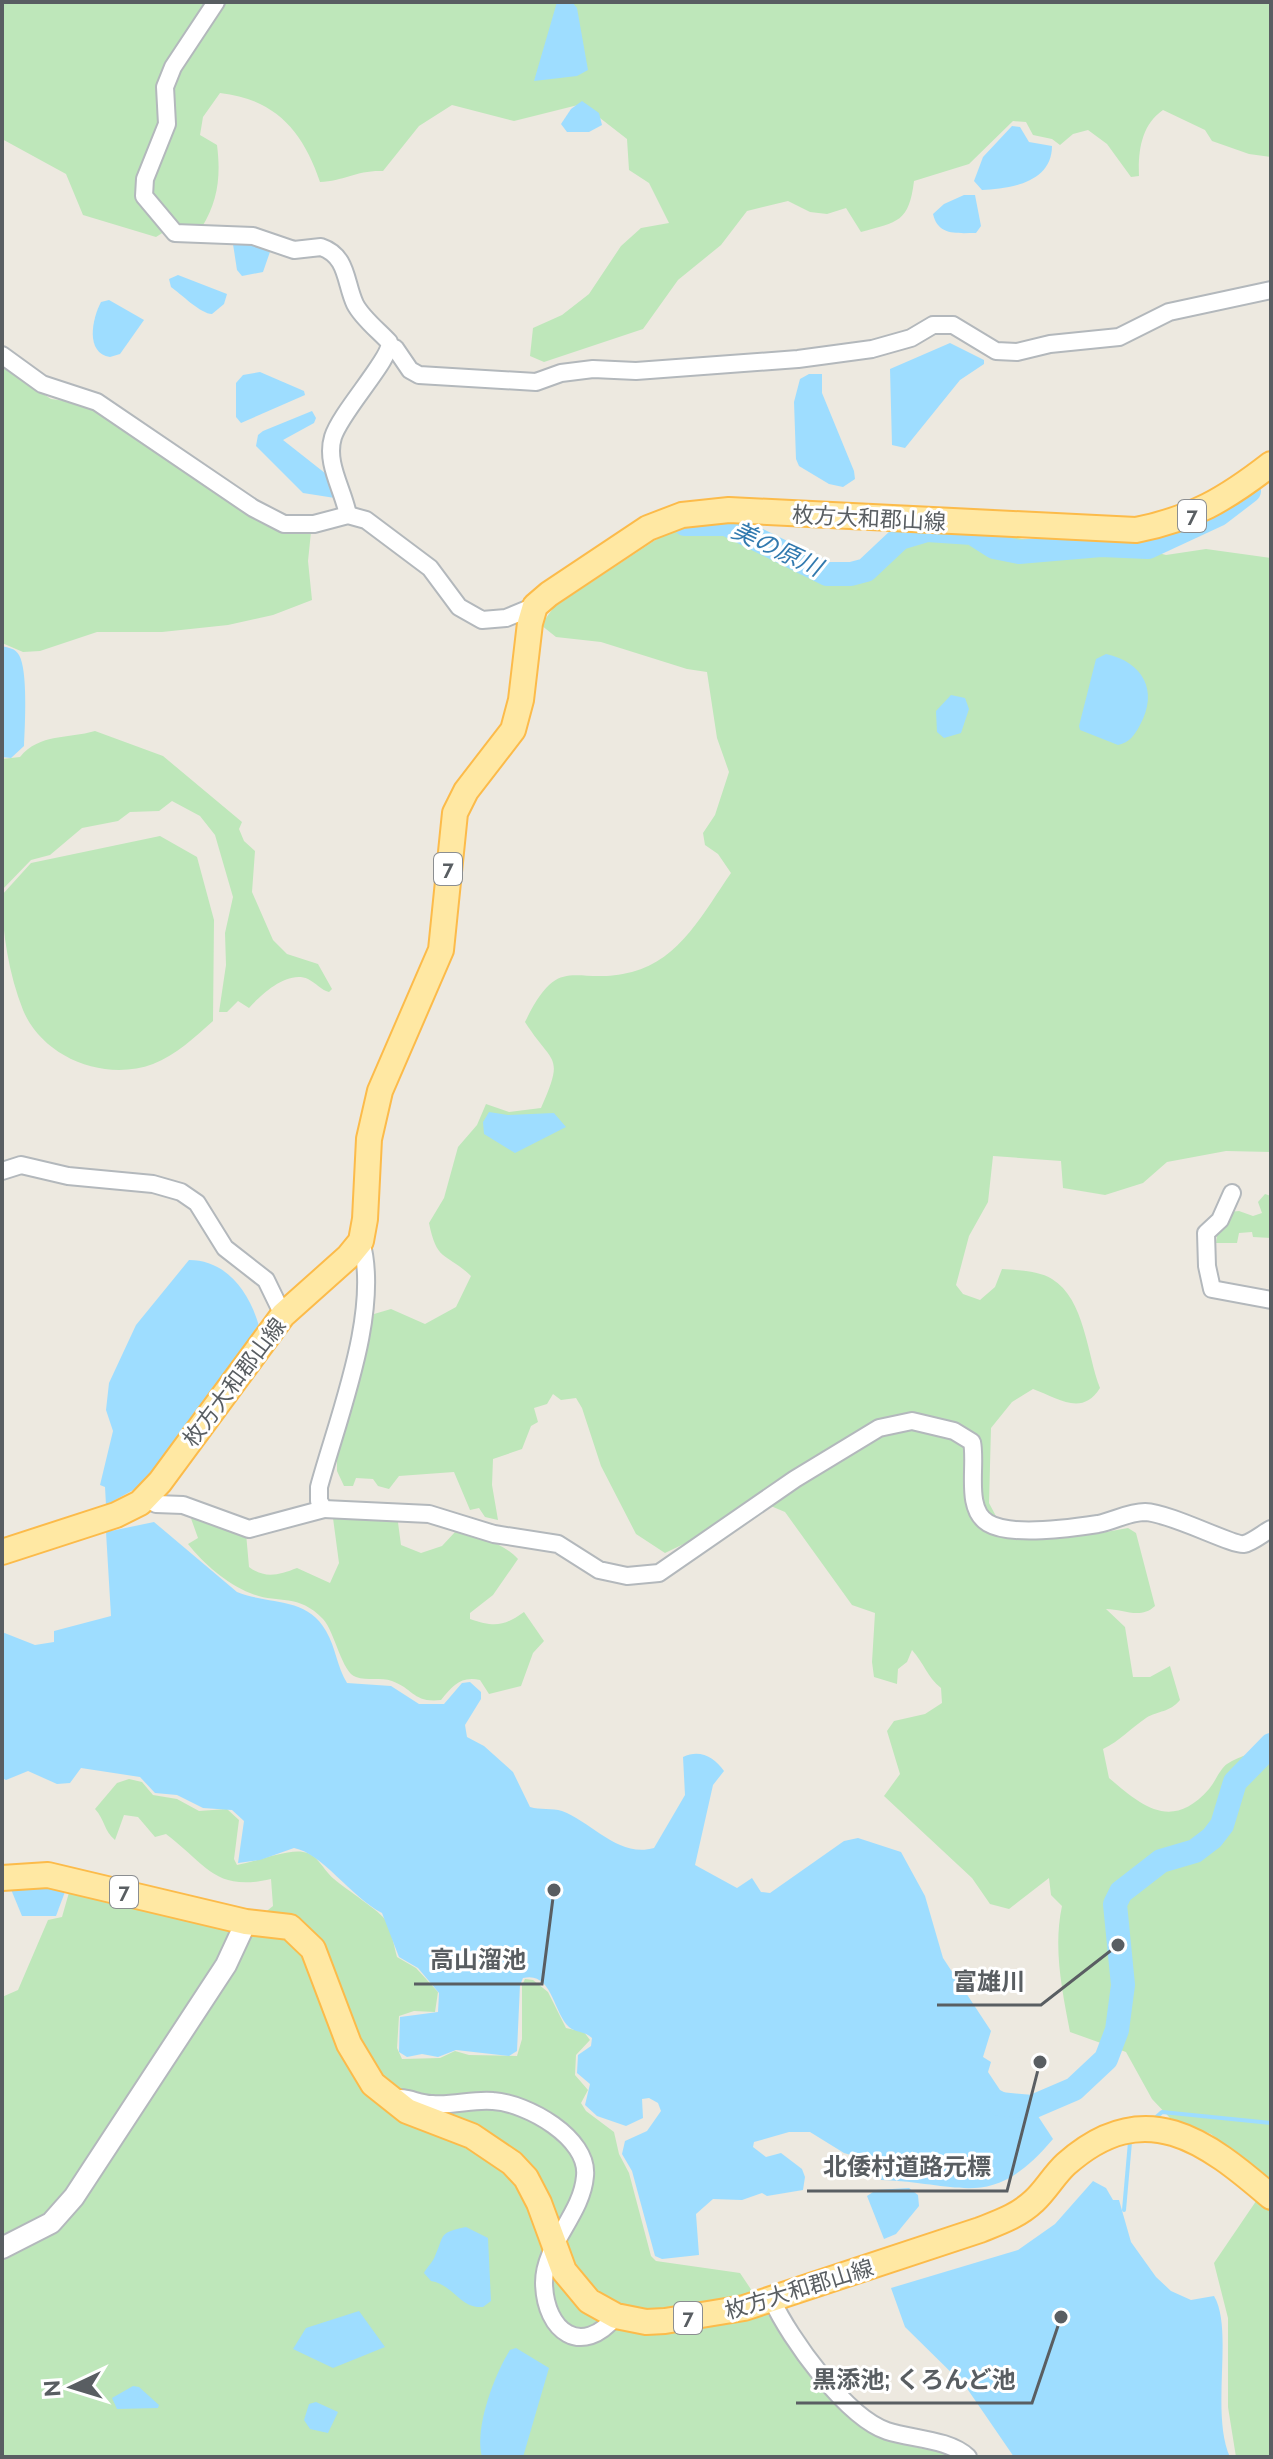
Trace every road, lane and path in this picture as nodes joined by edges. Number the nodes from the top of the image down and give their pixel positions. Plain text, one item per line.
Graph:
1 (216, 2) edge
2 (1271, 290) edge
3 (395, 348) dead end
4 (2, 355) edge
5 (1271, 464) edge
6 (348, 515) junction
7 (535, 606) junction
8 (2, 1171) edge
9 (1232, 1193) dead end
10 (361, 1241) junction
11 (1271, 1300) edge
12 (283, 1315) junction
13 (145, 1498) junction
14 (324, 1509) junction
15 (1271, 1529) edge
16 (2, 1552) edge
17 (2, 1878) edge
18 (246, 1922) junction
19 (390, 2100) junction
20 (1271, 2197) edge
21 (2, 2248) edge
22 (554, 2248) junction
23 (772, 2300) junction
24 (616, 2316) junction
25 (968, 2457) edge

1 - 6 street
2 - 3 street
4 - 6 street
5 - 7 main road, 枚方大和郡山線 / 7
6 - 7 street
7 - 10 main road, 7
8 - 12 street
9 - 11 street
10 - 12 main road, 枚方大和郡山線
10 - 14 street
12 - 13 main road, 枚方大和郡山線
13 - 14 street
13 - 16 main road, 枚方大和郡山線
14 - 15 street
17 - 18 main road, 枚方大和郡山線 / 7
18 - 19 main road, 枚方大和郡山線 / 7
18 - 21 street
19 - 22 main road, 枚方大和郡山線 / 7
19 - 22 street
20 - 23 main road, 枚方大和郡山線 / 7
22 - 24 main road, 枚方大和郡山線 / 7
22 - 24 street
23 - 24 main road, 枚方大和郡山線 / 7
23 - 25 street

